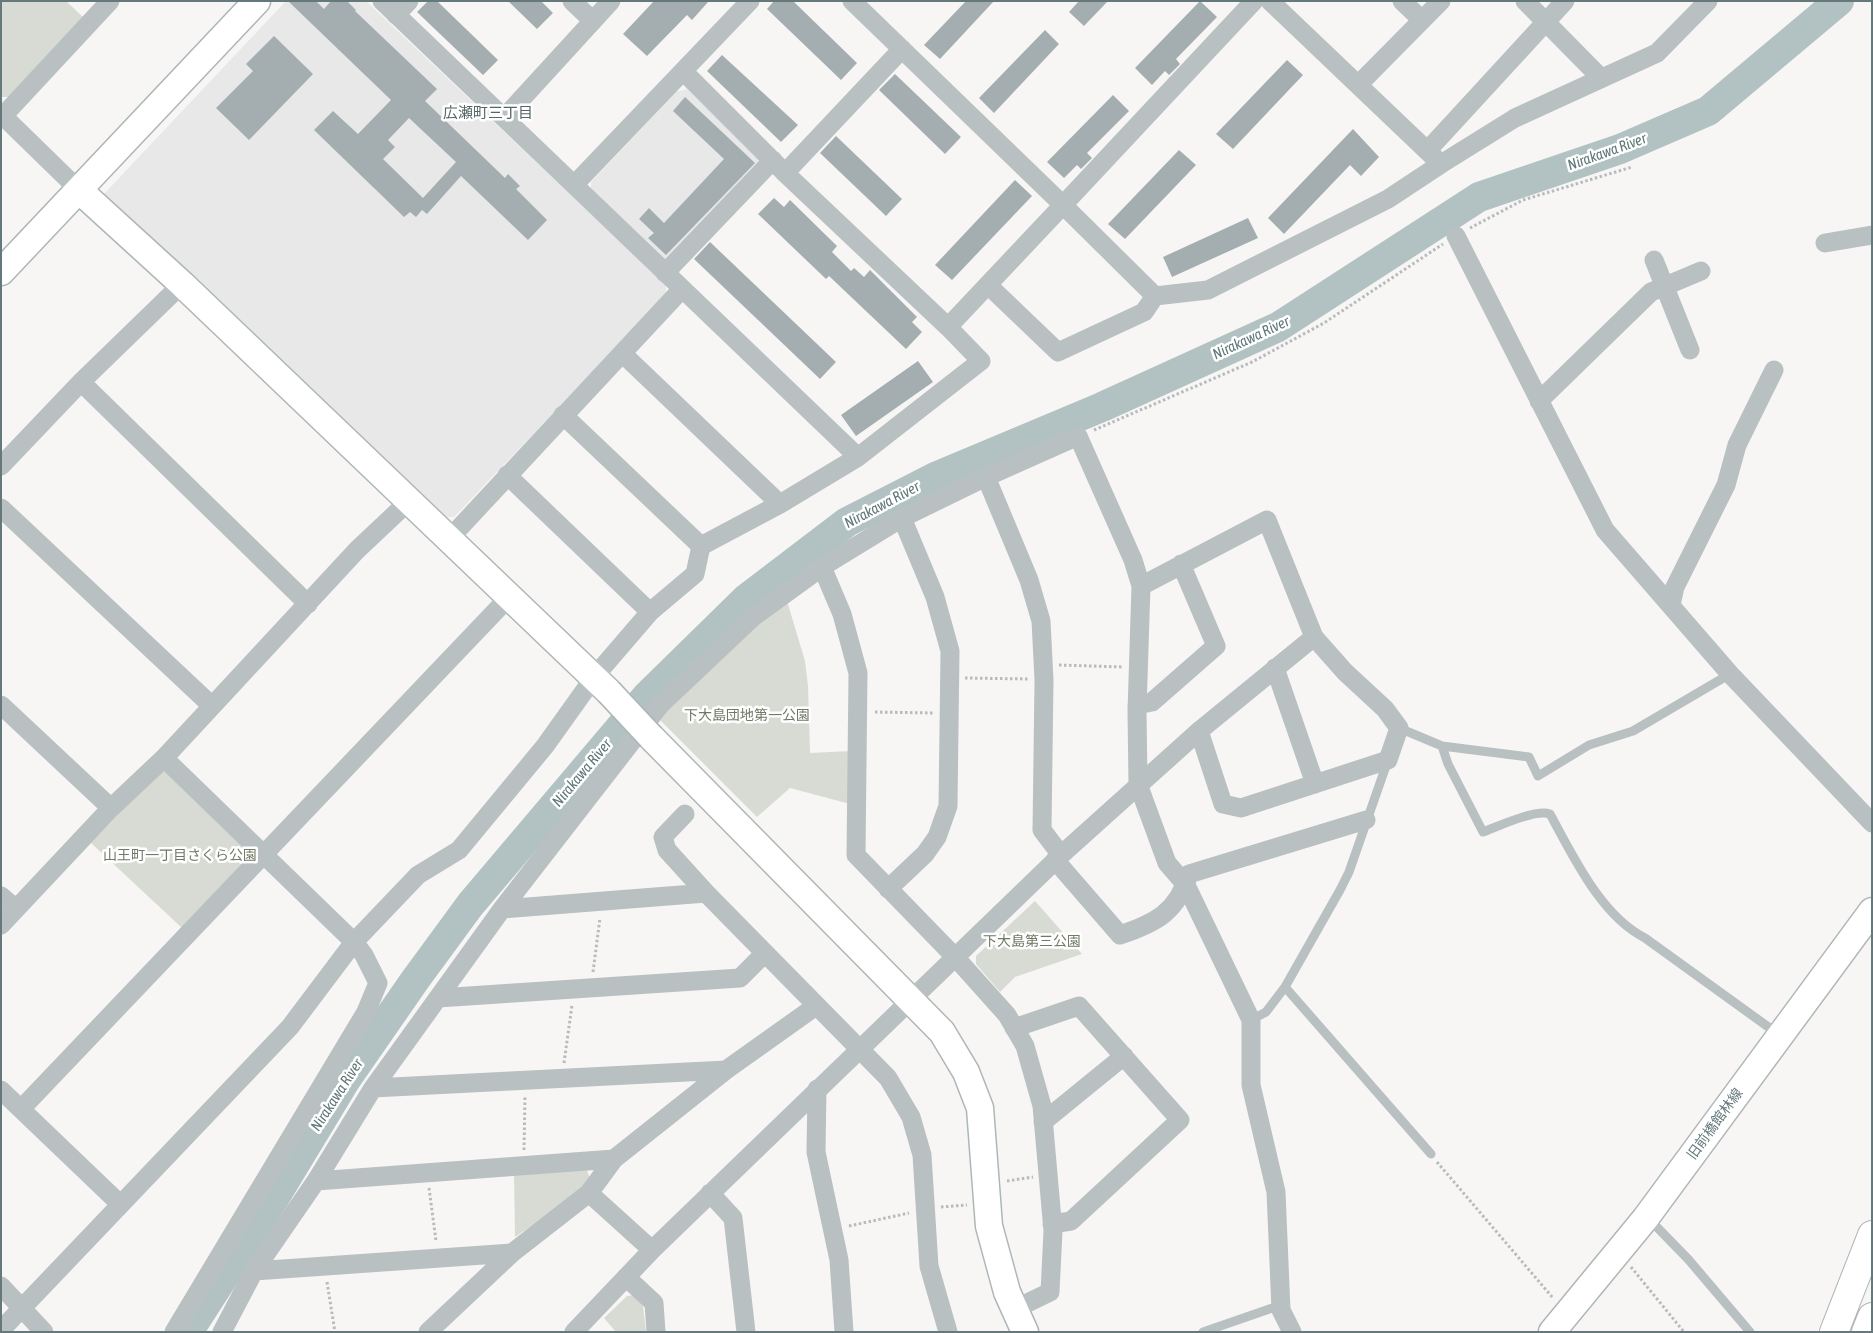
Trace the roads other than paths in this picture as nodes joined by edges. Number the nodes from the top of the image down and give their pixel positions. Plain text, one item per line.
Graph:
1 (110, 1) edge
2 (257, 1) edge
3 (382, 1) edge
4 (572, 1) edge
5 (611, 1) edge
6 (750, 1) edge
7 (852, 1) edge
8 (1254, 1) edge
9 (1270, 1) edge
10 (1402, 1) edge
11 (1441, 1) edge
12 (1525, 1) edge
13 (1564, 1) edge
14 (1708, 1) edge
15 (402, 8) edge
16 (1422, 20) junction
17 (593, 21) junction
18 (1545, 22) junction
19 (902, 48) junction
20 (684, 72) junction
21 (1601, 78) junction
22 (1358, 85) junction
23 (2, 115) edge
24 (504, 118) junction
25 (1434, 157) junction
26 (779, 166) junction
27 (574, 185) junction
28 (80, 191) junction
29 (1063, 205) junction
30 (1872, 235) edge
31 (1456, 236) road end
32 (1824, 242) dead end
33 (1654, 260) dead end
34 (1701, 271) dead end
35 (1, 272) edge
36 (665, 273) junction
37 (182, 284) junction
38 (988, 285) junction
39 (1665, 286) junction
40 (681, 290) junction
41 (1155, 296) junction
42 (948, 327) junction
43 (1690, 350) dead end
44 (623, 354) junction
45 (1774, 370) dead end
46 (81, 382) junction
47 (1539, 400) junction
48 (563, 415) junction
49 (858, 456) junction
50 (1, 466) edge
51 (507, 475) junction
52 (986, 477) junction
53 (410, 501) junction
54 (780, 504) junction
55 (1, 508) edge
56 (902, 518) junction
57 (449, 539) junction
58 (700, 546) junction
59 (1181, 564) junction
60 (822, 568) junction
61 (1141, 586) junction
62 (510, 596) junction
63 (308, 604) junction
64 (1671, 605) junction
65 (650, 612) junction
66 (1314, 636) junction
67 (1276, 668) junction
68 (1730, 674) junction
69 (602, 684) junction
70 (1, 705) edge
71 (1137, 705) junction
72 (212, 706) junction
73 (1399, 728) junction
74 (1199, 731) junction
75 (1442, 746) junction
76 (164, 758) junction
77 (1388, 760) junction
78 (1138, 784) junction
79 (1315, 784) junction
80 (111, 808) junction
81 (685, 814) dead end
82 (1366, 820) junction
83 (1872, 823) edge
84 (262, 854) junction
85 (1058, 858) junction
86 (1186, 885) junction
87 (888, 889) junction
88 (706, 893) junction
89 (1, 896) edge
90 (16, 909) junction
91 (502, 909) junction
92 (1872, 911) edge
93 (1, 925) edge
94 (354, 942) junction
95 (764, 953) junction
96 (956, 958) junction
97 (1285, 987) junction
98 (438, 998) junction
99 (909, 1000) junction
100 (816, 1006) junction
101 (1252, 1020) junction
102 (1014, 1028) junction
103 (1780, 1036) junction
104 (859, 1048) junction
105 (1124, 1056) junction
106 (726, 1070) junction
107 (373, 1088) junction
108 (817, 1089) junction
109 (1, 1090) edge
110 (21, 1109) junction
111 (1043, 1122) junction
112 (1431, 1154) road end
113 (614, 1159) junction
114 (316, 1181) junction
115 (589, 1193) junction
116 (710, 1193) junction
117 (120, 1204) junction
118 (1647, 1217) junction
119 (1052, 1224) junction
120 (1872, 1236) edge
121 (652, 1250) junction
122 (512, 1253) junction
123 (254, 1271) junction
124 (626, 1277) junction
125 (1, 1286) edge
126 (1281, 1305) junction
127 (22, 1306) junction
128 (1872, 1317) edge
129 (1020, 1320) edge
130 (1559, 1322) edge
131 (1, 1330) edge
132 (44, 1332) edge
133 (174, 1332) edge
134 (222, 1332) edge
135 (428, 1332) edge
136 (574, 1332) edge
137 (656, 1332) edge
138 (746, 1332) edge
139 (844, 1332) edge
140 (948, 1332) edge
141 (1203, 1332) edge
142 (1292, 1332) edge
143 (1750, 1332) edge
144 (1834, 1332) edge
145 (1866, 1332) edge

1 - 23 street
2 - 28 street
3 - 15 street
4 - 17 street
5 - 17 street
6 - 20 street
7 - 19 street
8 - 29 street
9 - 22 street
10 - 16 street
11 - 16 street
12 - 18 street
13 - 18 street
14 - 21 street
15 - 24 street
16 - 22 street
17 - 24 street
18 - 21 street
18 - 25 street
19 - 26 street
19 - 29 street
20 - 26 street
20 - 27 street
21 - 25 street
22 - 25 street
23 - 28 street
24 - 27 street
25 - 41 street
26 - 36 street
26 - 42 street
27 - 36 street
28 - 35 street
28 - 37 street
29 - 38 street
29 - 41 street
30 - 32 street
31 - 47 street
33 - 39 street
34 - 39 street
36 - 40 street
37 - 46 street
37 - 53 street
38 - 41 street
38 - 42 street
39 - 43 street
39 - 47 street
40 - 44 street
40 - 49 street
42 - 49 street
44 - 48 street
44 - 54 street
45 - 64 street
46 - 50 street
46 - 63 street
47 - 64 street
48 - 51 street
48 - 58 street
49 - 54 street
51 - 57 street
51 - 65 street
52 - 56 street
52 - 61 street
52 - 85 street
53 - 57 street
53 - 63 street
54 - 58 street
55 - 72 street
56 - 60 street
56 - 87 street
57 - 62 street
58 - 65 street
59 - 61 street
59 - 66 street
59 - 71 street
60 - 87 street
60 - 91 street
61 - 71 street
62 - 69 street
62 - 84 street
63 - 72 street
64 - 68 street
65 - 69 street
66 - 67 street
66 - 73 street
67 - 74 street
67 - 79 street
68 - 75 lane
68 - 83 street
69 - 94 street
69 - 99 street, bridge
70 - 80 street
71 - 78 street
72 - 76 street
73 - 75 lane
73 - 77 street
74 - 78 street
74 - 79 street
75 - 103 lane
76 - 80 street
76 - 84 street
77 - 79 street
77 - 82 lane
78 - 85 street
78 - 86 street
80 - 90 street
81 - 88 street
82 - 86 street
82 - 97 lane
84 - 94 street
84 - 110 street
85 - 86 street
85 - 96 street
86 - 101 street
87 - 96 street
88 - 91 street
88 - 95 street
89 - 90 street
90 - 93 street
91 - 98 street
92 - 103 street, 旧前橋館林線
94 - 117 street
94 - 133 street
95 - 98 street
95 - 100 street
96 - 99 street
96 - 102 street
97 - 101 lane
97 - 112 lane
98 - 107 street
99 - 104 street
99 - 129 street
100 - 104 street
100 - 106 street
101 - 126 street
102 - 105 street
102 - 111 street
103 - 118 street, 旧前橋館林線
104 - 108 street
104 - 140 street
105 - 111 street
105 - 119 street
106 - 107 street
106 - 113 street
107 - 114 street
108 - 116 street
108 - 139 street
109 - 110 street
110 - 117 street
111 - 119 street
113 - 114 street
113 - 115 street
114 - 123 street
115 - 121 street
115 - 122 street
116 - 121 street
116 - 138 street
117 - 127 street
118 - 130 street, 旧前橋館林線
118 - 143 lane
119 - 129 street
120 - 144 main road
121 - 124 street
122 - 123 street
122 - 135 street
123 - 134 street
124 - 136 street
124 - 137 street
125 - 127 street
126 - 141 lane
126 - 142 street
127 - 131 street
127 - 132 street
128 - 145 main road

